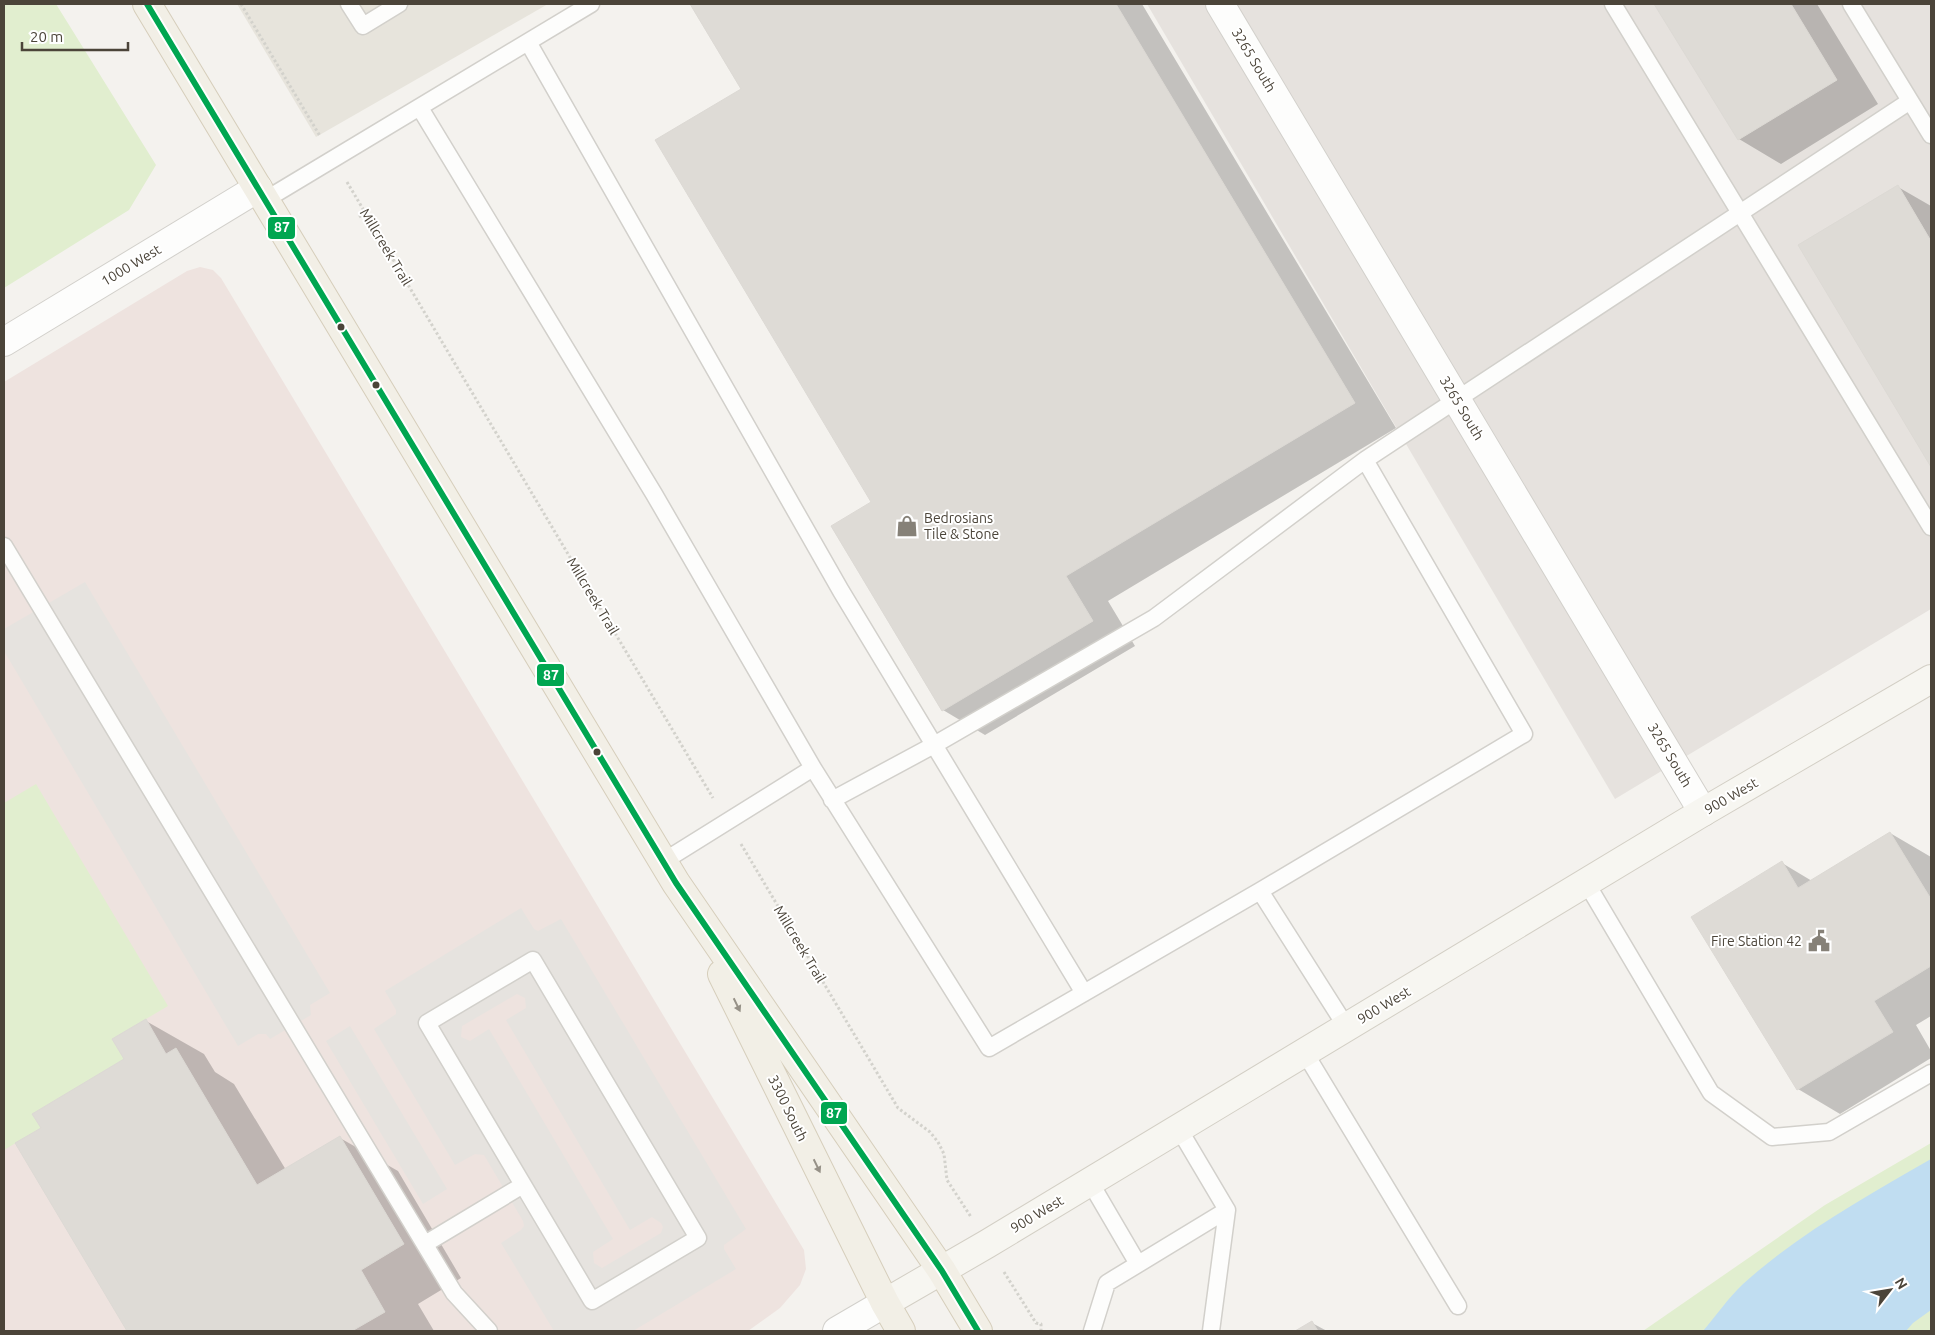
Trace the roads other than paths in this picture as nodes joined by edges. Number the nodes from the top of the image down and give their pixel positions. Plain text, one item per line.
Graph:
1 (147, 4) edge
2 (349, 4) edge
3 (399, 4) edge
4 (592, 4) edge
5 (1220, 4) edge
6 (1613, 4) edge
7 (1851, 4) edge
8 (528, 42) junction
9 (1910, 101) junction
10 (420, 108) junction
11 (1931, 136) edge
12 (261, 194) junction
13 (1742, 213) junction
14 (4, 342) edge
15 (1457, 401) junction
16 (1365, 460) junction
17 (1931, 527) edge
18 (4, 546) edge
19 (1931, 679) edge
20 (934, 745) junction
21 (813, 768) junction
22 (832, 800) junction
23 (1703, 812) junction
24 (670, 872) junction
25 (1587, 884) junction
26 (1260, 891) junction
27 (1084, 993) junction
28 (1346, 1028) junction
29 (1305, 1053) junction
30 (1931, 1073) edge
31 (1179, 1129) junction
32 (1090, 1182) junction
33 (524, 1185) junction
34 (1227, 1210) junction
35 (426, 1244) junction
36 (1138, 1264) junction
37 (942, 1271) junction
38 (885, 1303) junction
39 (1458, 1306) dead end
40 (489, 1331) edge
41 (837, 1331) edge
42 (901, 1331) edge
43 (978, 1331) edge
44 (1092, 1331) edge
45 (1211, 1331) edge

1 - 12 main road, 3300 South
2 - 3 lane
4 - 8 lane
5 - 15 street, 3265 South
6 - 13 lane
7 - 9 lane
8 - 10 lane
8 - 20 lane
9 - 11 lane
9 - 13 lane
10 - 12 lane
10 - 21 lane
12 - 14 street, 1000 West
12 - 24 main road, 3300 South
13 - 15 lane
13 - 17 lane
15 - 16 lane
15 - 23 street, 3265 South
16 - 20 lane
16 - 26 lane
18 - 35 lane
19 - 23 main road, 900 West
20 - 22 lane
20 - 27 lane
21 - 22 lane
21 - 24 lane
22 - 27 lane
23 - 25 main road, 900 West
24 - 37 main road, 3300 South
24 -> 38 main road, 3300 South
25 - 28 main road, 900 West
25 - 30 lane
26 - 27 lane
26 - 28 lane
28 - 29 main road, 900 West
29 - 31 main road, 900 West
29 - 39 lane
31 - 32 main road, 900 West
31 - 34 lane
32 - 36 lane
32 - 37 main road, 900 West
33 - 33 lane
33 - 35 lane
34 - 36 lane
34 - 45 lane
35 - 40 lane
36 - 44 lane
37 - 38 main road, 900 West
37 - 43 main road, 3300 South
38 - 41 street, 900 West
38 - 42 main road, 3300 South

